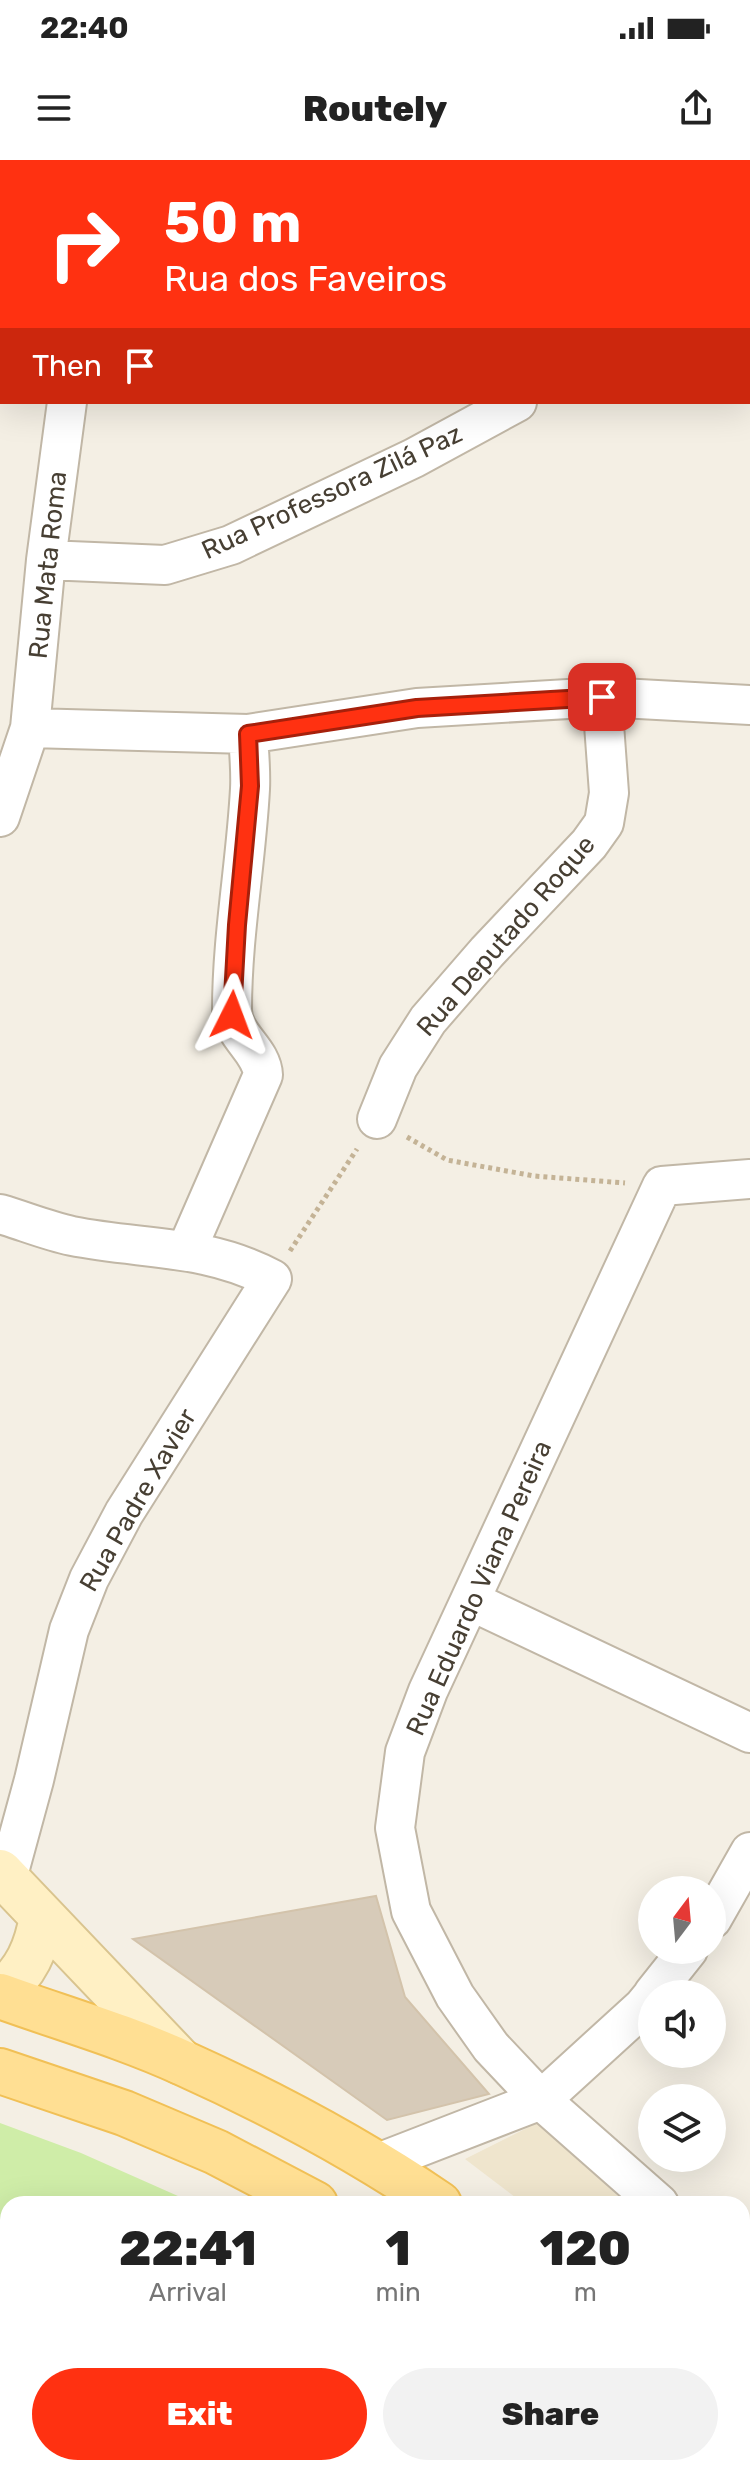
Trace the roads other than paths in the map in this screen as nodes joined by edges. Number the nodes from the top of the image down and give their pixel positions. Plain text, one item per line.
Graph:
1 (67, 404) edge
2 (513, 404) edge
3 (46, 560) junction
4 (602, 697) junction
5 (750, 705) edge
6 (30, 728) junction
7 (248, 734) junction
8 (0, 817) edge
9 (377, 1119) road end
10 (750, 1179) edge
11 (0, 1214) edge
12 (187, 1249) junction
13 (471, 1601) junction
14 (750, 1733) edge
15 (750, 1852) edge
16 (3, 1875) edge
17 (726, 1894) edge
18 (42, 1916) junction
19 (677, 1964) edge
20 (665, 1980) edge
21 (0, 1994) edge
22 (638, 2012) edge
23 (181, 2062) junction
24 (0, 2071) edge
25 (541, 2100) junction
26 (378, 2163) junction
27 (300, 2196) edge
28 (427, 2196) edge
29 (650, 2196) edge

1 - 3 street, Rua Mata Roma
2 - 3 street, Rua Professora Zilá Paz
3 - 6 street, Rua Mata Roma
4 - 5 street
4 - 7 street
4 - 9 street, Rua Deputado Roque
6 - 7 street
6 - 8 street, Rua Mata Roma
7 - 12 street
10 - 13 street, Rua Eduardo Viana Pereira
11 - 12 street
12 - 16 street, Rua Padre Xavier
13 - 14 street
13 - 25 street, Rua Eduardo Viana Pereira
15 - 17 street
16 - 18 main road
18 - 21 main road
18 - 23 main road
19 - 20 street
21 - 23 main road
22 - 25 street
23 - 26 main road
24 - 27 main road
25 - 26 street
25 - 29 street, Rua Eduardo Viana Pereira
26 - 28 main road

